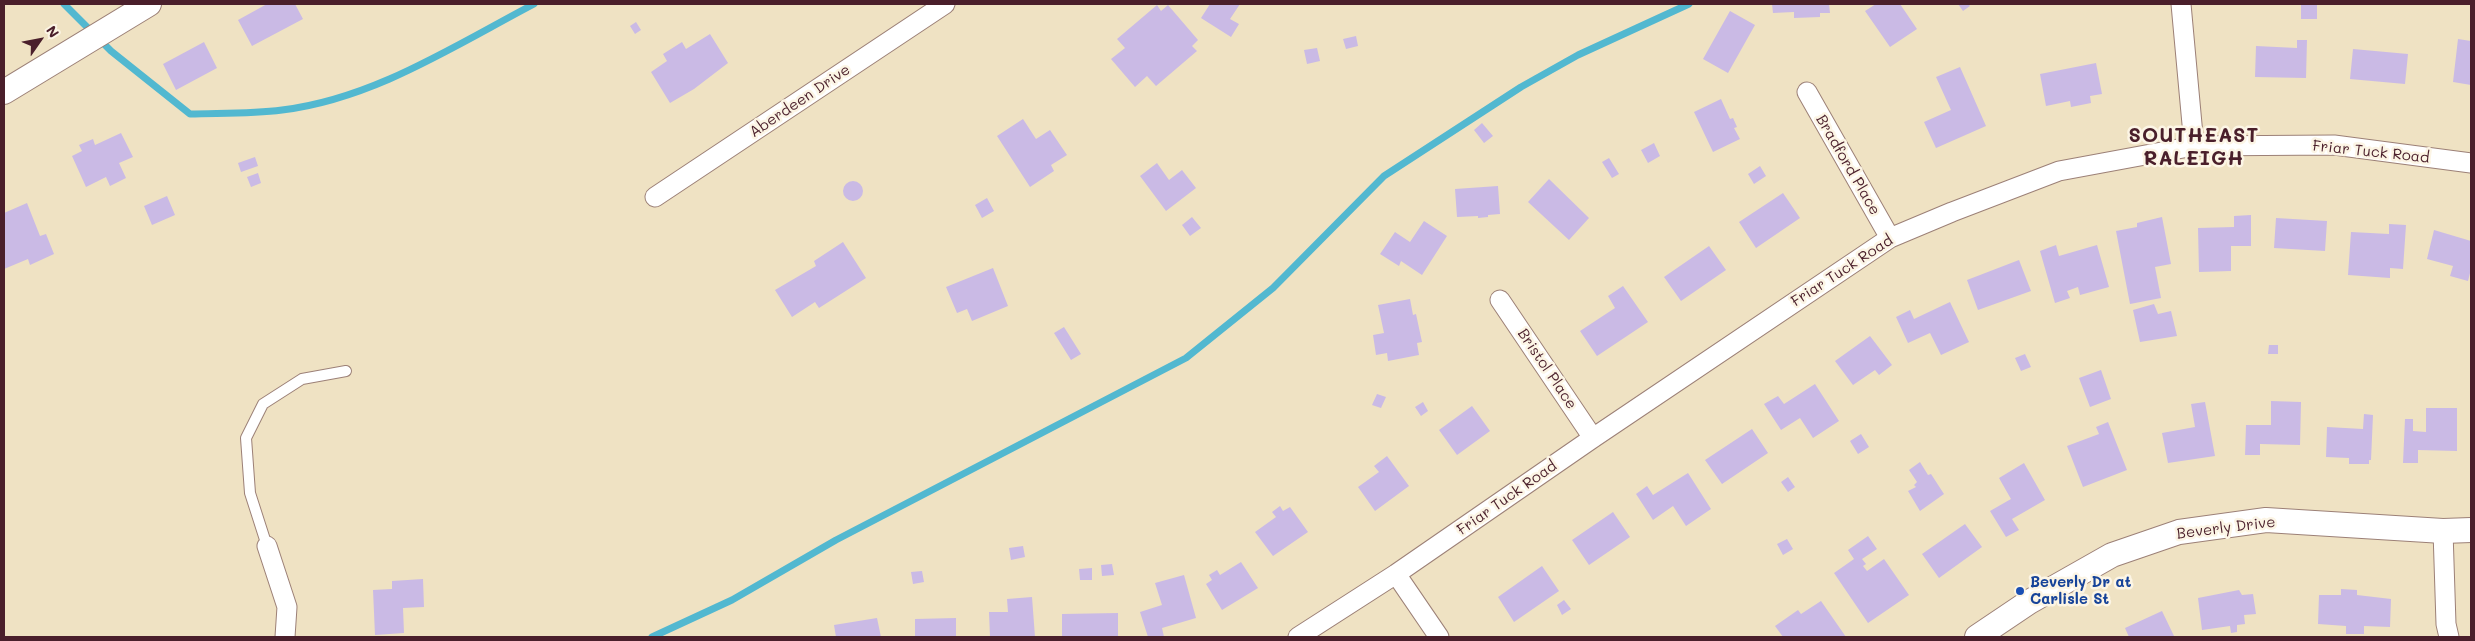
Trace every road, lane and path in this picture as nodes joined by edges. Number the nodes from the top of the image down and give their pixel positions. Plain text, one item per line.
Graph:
1 (149, 4) edge
2 (945, 4) edge
3 (2181, 4) edge
4 (4, 92) edge
5 (1807, 92) dead end
6 (2194, 146) junction
7 (2471, 163) edge
8 (655, 197) dead end
9 (1890, 238) junction
10 (1500, 300) dead end
11 (346, 371) dead end
12 (1593, 438) junction
13 (2471, 530) edge
14 (2443, 532) junction
15 (267, 546) joint
16 (1396, 574) junction
17 (285, 637) edge
18 (1298, 637) edge
19 (1439, 637) edge
20 (1977, 637) edge
21 (2449, 637) edge

1 - 4 street
2 - 8 street, Aberdeen Drive
3 - 6 street
5 - 9 street, Bradford Place
6 - 7 street, Friar Tuck Road
6 - 9 street, Friar Tuck Road
9 - 12 street, Friar Tuck Road
10 - 12 street, Bristol Place
11 - 15 lane
12 - 16 street, Friar Tuck Road
13 - 14 street, Beverly Drive
14 - 20 street, Beverly Drive
14 - 21 street
15 - 17 street
16 - 18 street, Friar Tuck Road
16 - 19 street

